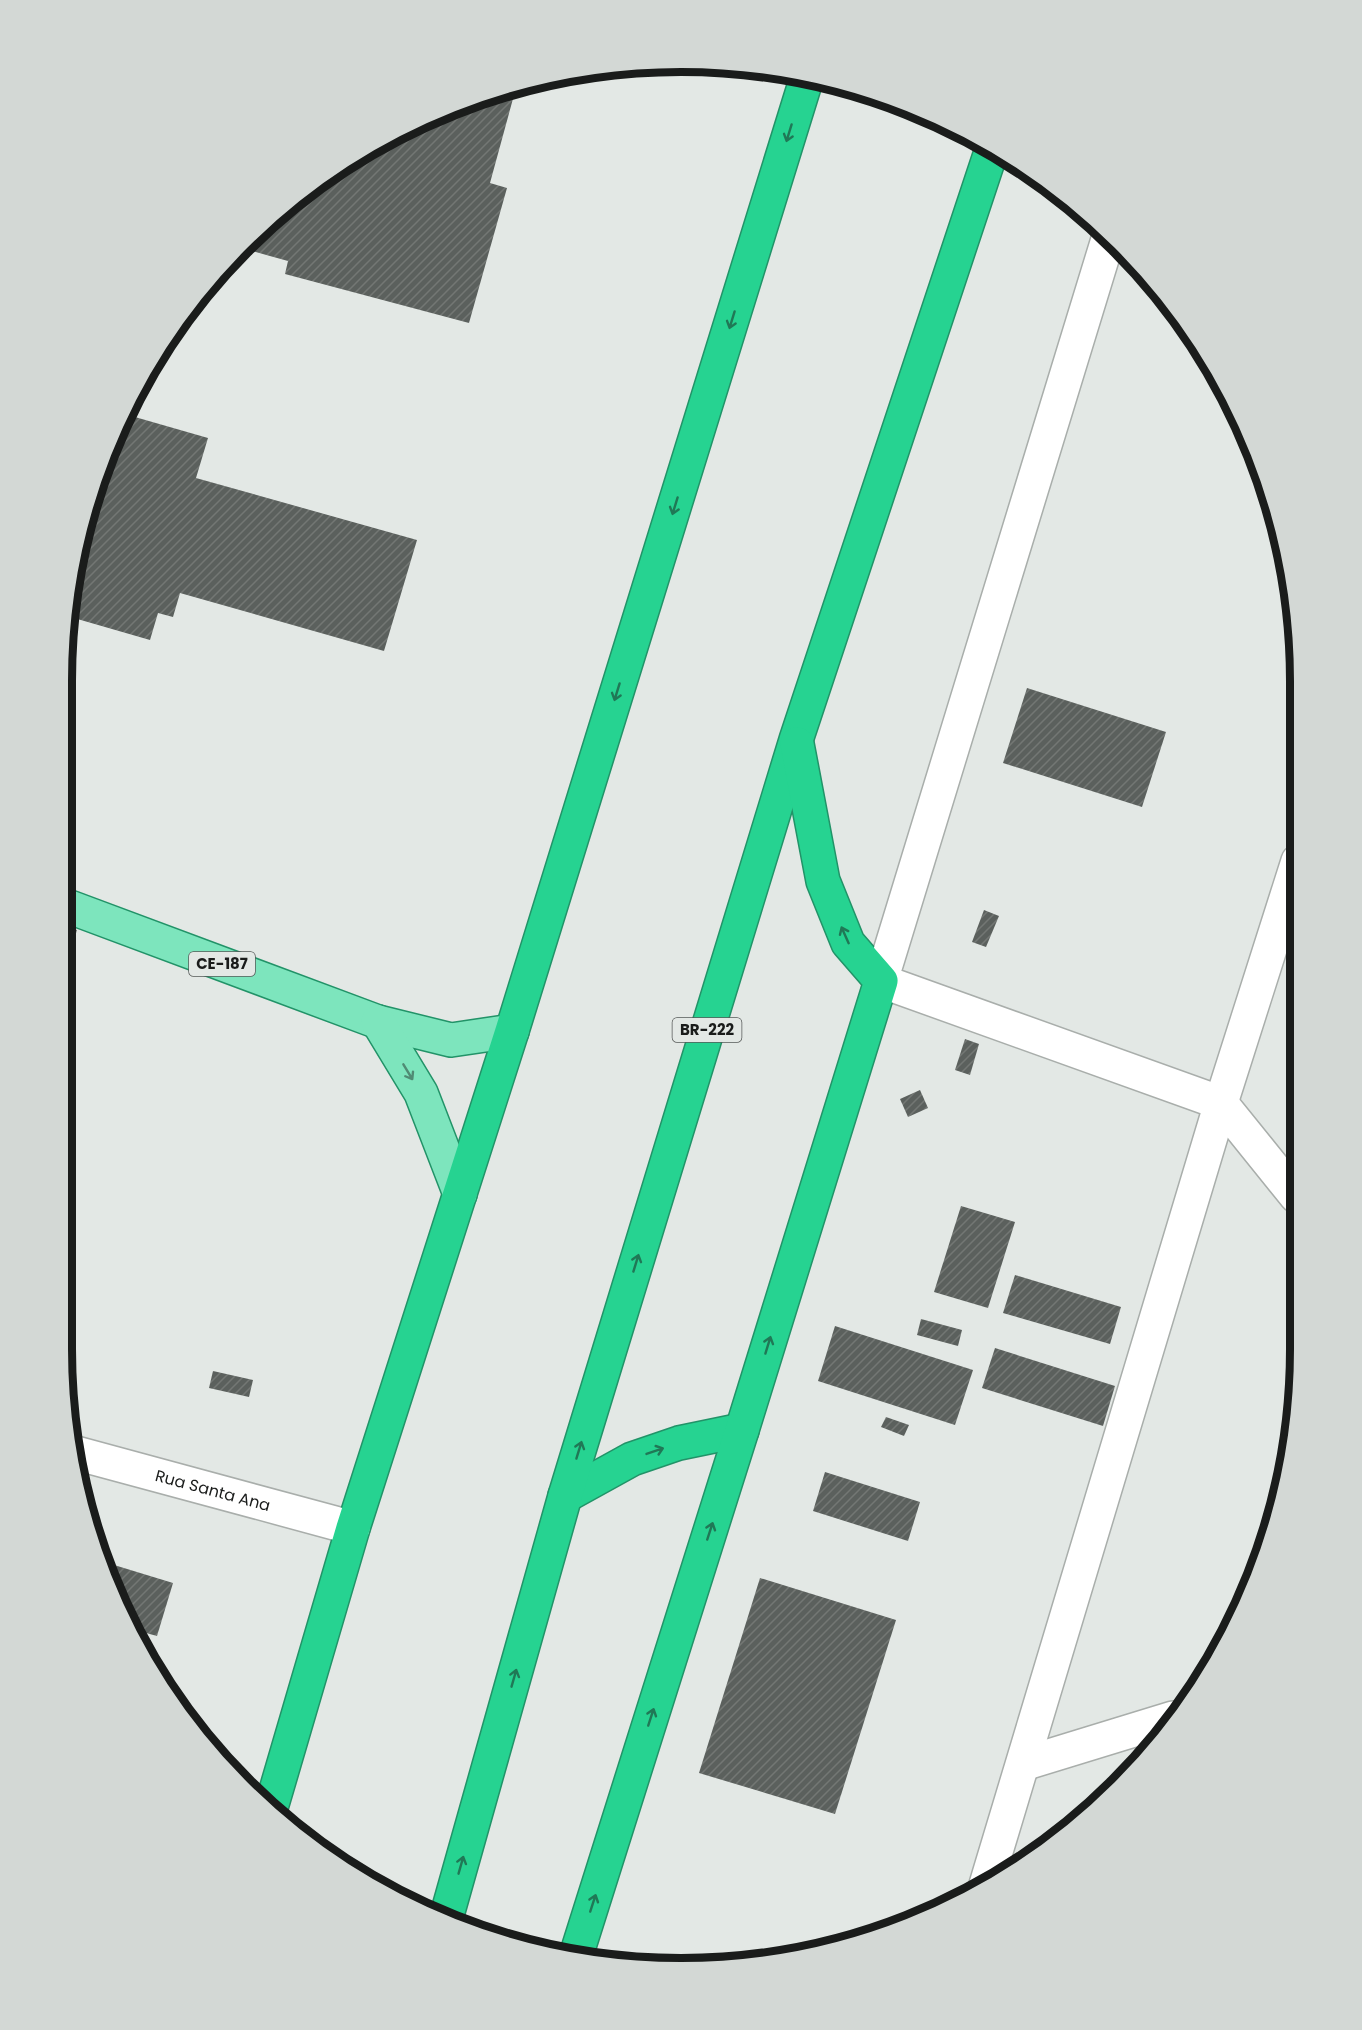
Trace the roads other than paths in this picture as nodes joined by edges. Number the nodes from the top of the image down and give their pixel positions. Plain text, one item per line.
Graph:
1 (805, 85) edge
2 (990, 156) edge
3 (1106, 245) edge
4 (796, 740) junction
5 (1290, 886) edge
6 (72, 908) edge
7 (881, 981) junction
8 (378, 1022) junction
9 (512, 1031) junction
10 (1221, 1103) junction
11 (1290, 1189) edge
12 (460, 1194) junction
13 (742, 1430) junction
14 (82, 1455) edge
15 (565, 1496) junction
16 (352, 1528) junction
17 (1162, 1722) edge
18 (1023, 1764) junction
19 (273, 1801) edge
20 (989, 1874) edge
21 (448, 1912) edge
22 (578, 1949) edge

1 -> 9 highway
2 - 4 highway, BR-222
3 - 7 street
7 -> 4 highway
15 -> 4 highway, BR-222
5 - 10 street
6 - 8 main road, CE-187
7 - 10 street
13 -> 7 highway
8 - 9 main road, CE-187
8 -> 12 main road
9 - 12 highway
10 - 11 street
10 - 18 street
12 - 16 highway
15 -> 13 highway
22 -> 13 highway
14 - 16 street, Rua Santa Ana
21 -> 15 highway, BR-222
16 - 19 highway
17 - 18 street
18 - 20 street

